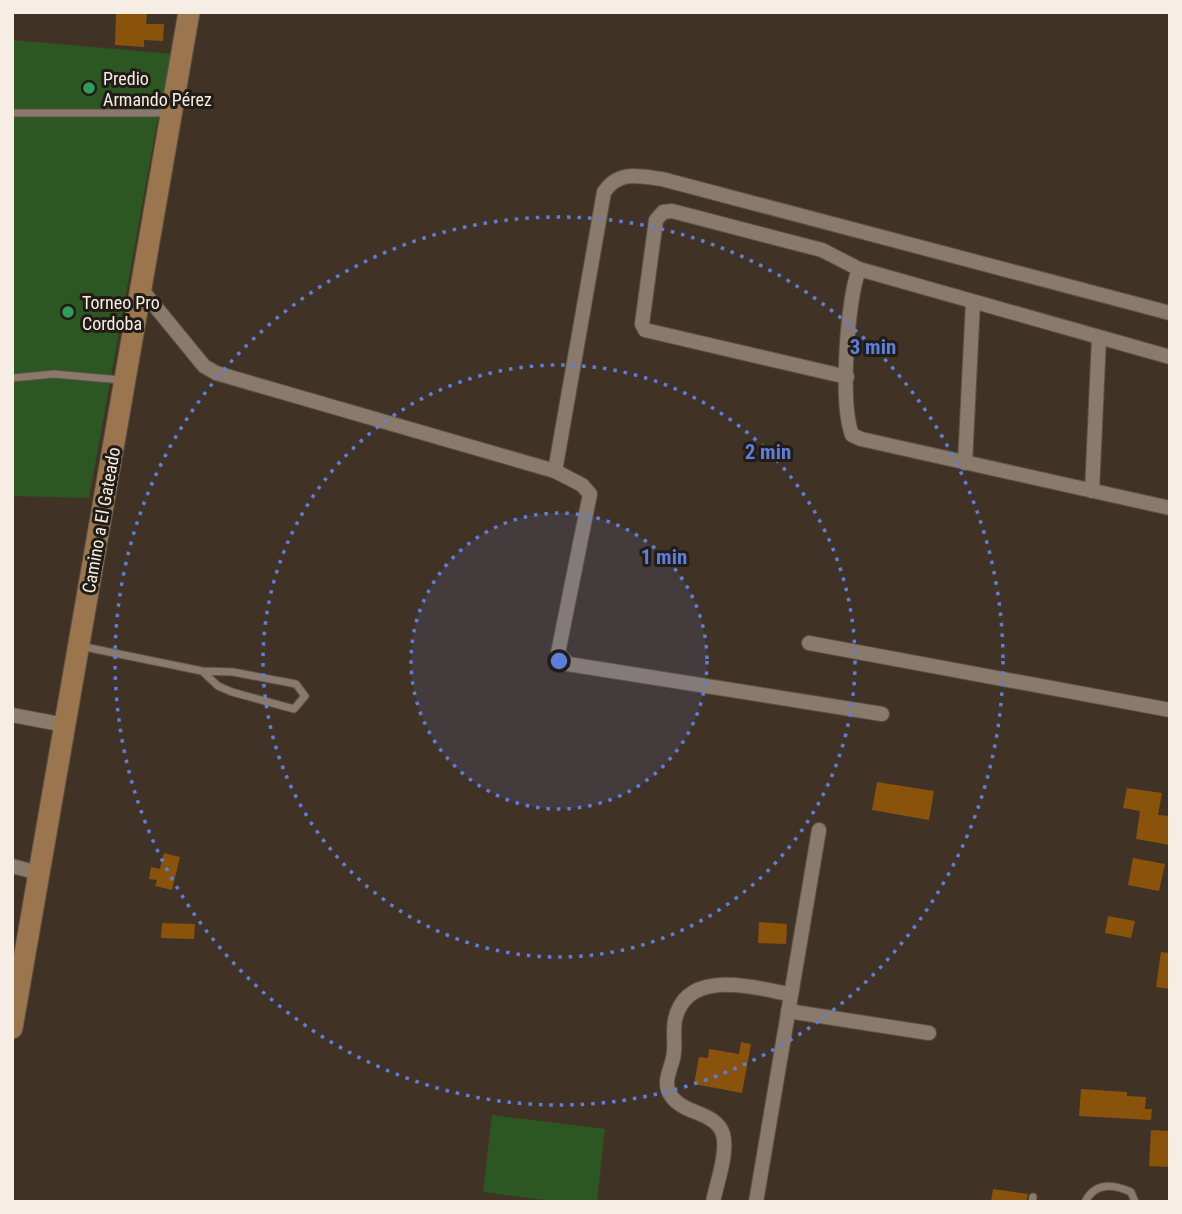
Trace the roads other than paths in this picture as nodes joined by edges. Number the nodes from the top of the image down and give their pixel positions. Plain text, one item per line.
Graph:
1 (189, 12) edge
2 (12, 113) edge
3 (172, 113) junction
4 (859, 269) junction
5 (141, 289) junction
6 (973, 302) junction
7 (1170, 313) edge
8 (1099, 338) junction
9 (1170, 357) edge
10 (847, 377) junction
11 (12, 378) edge
12 (125, 381) junction
13 (965, 463) junction
14 (555, 471) junction
15 (1092, 491) junction
16 (1170, 508) edge
17 (809, 643) dead end
18 (79, 646) junction
19 (202, 671) junction
20 (1170, 710) edge
21 (882, 714) dead end
22 (12, 715) edge
23 (65, 725) junction
24 (819, 830) dead end
25 (12, 866) edge
26 (39, 873) junction
27 (790, 994) junction
28 (788, 1011) junction
29 (12, 1028) edge
30 (929, 1033) dead end
31 (713, 1202) edge
32 (756, 1202) edge
33 (1085, 1202) edge
34 (1135, 1202) edge

1 - 3 street, Camino a El Gateado
2 - 3 lane
3 - 5 street, Camino a El Gateado
4 - 6 street
4 - 10 street
4 - 10 street
5 - 12 street, Camino a El Gateado
5 - 14 street
6 - 8 street
6 - 13 street
7 - 14 street
8 - 9 street
8 - 15 street
10 - 13 street
11 - 12 lane
12 - 18 street, Camino a El Gateado
13 - 15 street
14 - 21 street
15 - 16 street
17 - 20 street
18 - 19 lane
18 - 23 street, Camino a El Gateado
19 - 19 lane
22 - 23 street
23 - 26 street, Camino a El Gateado
24 - 27 street
25 - 26 street
26 - 29 street, Camino a El Gateado
27 - 28 street
27 - 31 street
28 - 30 street
28 - 32 street
33 - 34 lane

